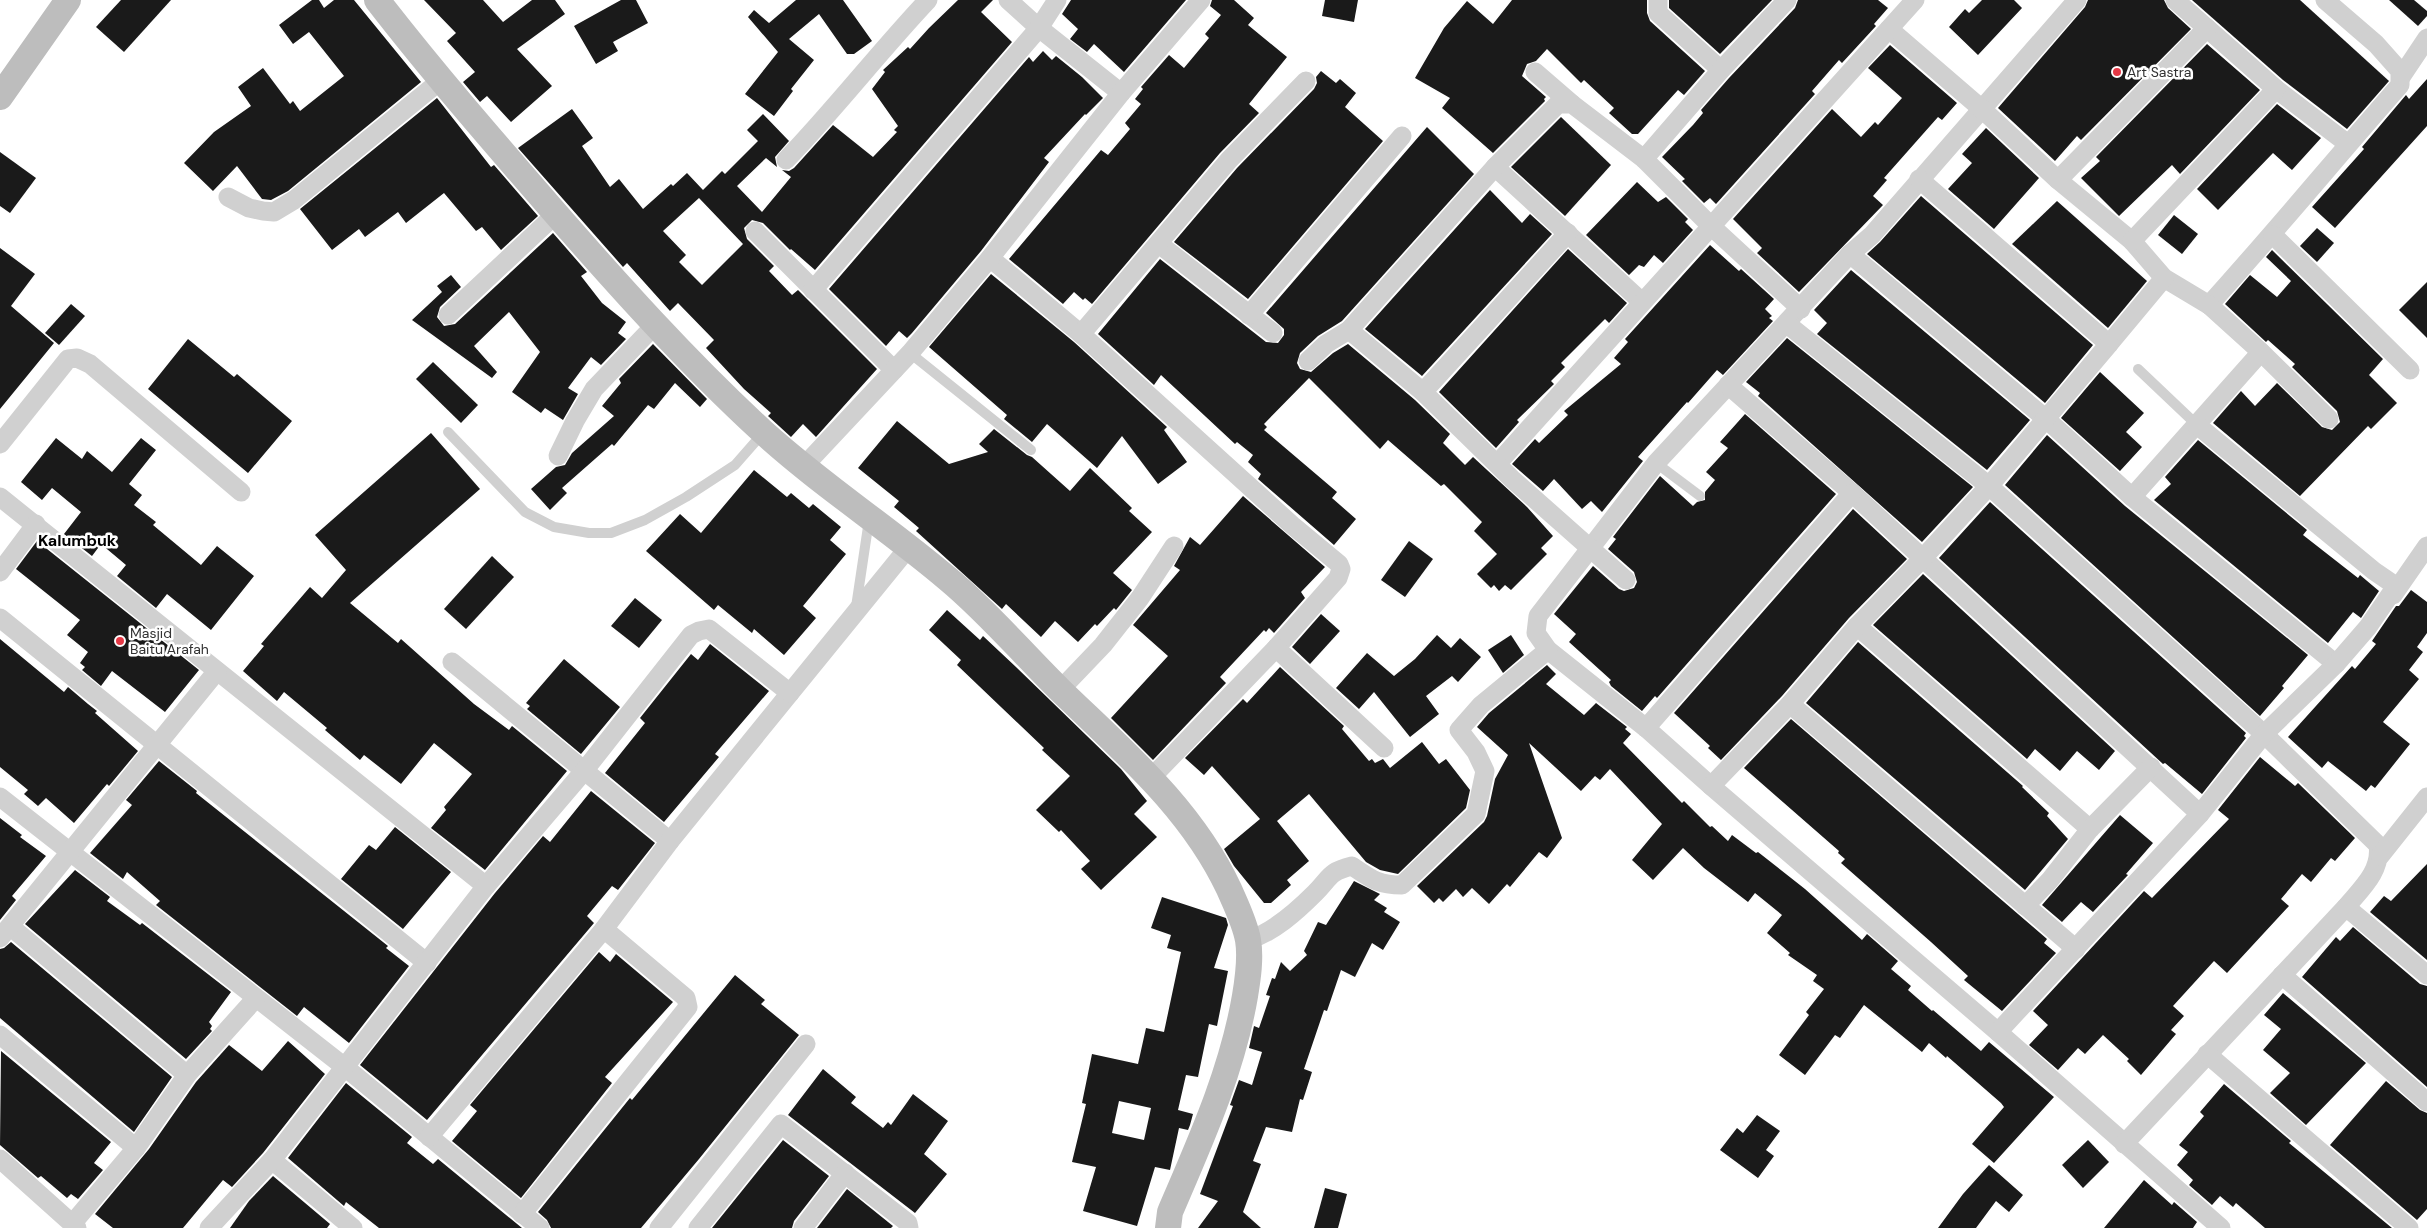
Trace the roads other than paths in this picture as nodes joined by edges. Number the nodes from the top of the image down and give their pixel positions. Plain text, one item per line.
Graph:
1 (68, 0) edge
2 (377, 0) edge
3 (928, 0) edge
4 (1008, 0) edge
5 (1057, 0) edge
6 (1201, 0) edge
7 (1658, 0) edge
8 (1787, 0) edge
9 (1915, 0) edge
10 (2077, 0) edge
11 (2175, 0) edge
12 (2325, 0) edge
13 (1039, 28) junction
14 (2207, 28) junction
15 (1889, 29) junction
16 (2427, 38) edge
17 (1721, 70) junction
18 (1535, 72) dead end
19 (2402, 77) junction
20 (440, 81) junction
21 (1306, 81) dead end
22 (2276, 89) junction
23 (1121, 93) junction
24 (0, 97) edge
25 (1572, 104) junction
26 (1983, 110) junction
27 (1402, 136) dead end
28 (2348, 144) junction
29 (1644, 159) junction
30 (786, 160) dead end
31 (1495, 167) junction
32 (1919, 179) junction
33 (2058, 180) junction
34 (228, 197) dead end
35 (556, 214) junction
36 (1711, 226) junction
37 (755, 231) dead end
38 (1568, 233) junction
39 (2273, 234) junction
40 (2132, 241) junction
41 (1159, 244) junction
42 (1850, 254) junction
43 (990, 258) junction
44 (2164, 278) junction
45 (813, 290) junction
46 (1642, 302) junction
47 (2209, 305) junction
48 (1801, 309) junction
49 (448, 315) dead end
50 (1249, 315) junction
51 (1787, 324) junction
52 (655, 325) junction
53 (1349, 330) junction
54 (1273, 333) dead end
55 (1081, 334) junction
56 (2109, 344) junction
57 (2261, 352) junction
58 (910, 353) junction
59 (1308, 361) dead end
60 (2138, 369) dead end
61 (894, 370) junction
62 (2410, 370) dead end
63 (1728, 385) junction
64 (1423, 392) junction
65 (2045, 418) junction
66 (2329, 419) dead end
67 (2197, 425) junction
68 (448, 432) dead end
69 (764, 432) junction
70 (0, 444) edge
71 (1031, 450) dead end
72 (558, 456) dead end
73 (1656, 463) junction
74 (1497, 464) junction
75 (805, 465) junction
76 (1989, 486) junction
77 (241, 492) dead end
78 (1852, 493) junction
79 (1700, 496) dead end
80 (0, 497) edge
81 (2132, 497) junction
82 (870, 518) junction
83 (36, 524) junction
84 (1174, 546) dead end
85 (2427, 546) edge
86 (908, 548) junction
87 (1588, 549) junction
88 (1923, 558) junction
89 (0, 572) edge
90 (1626, 580) dead end
91 (2393, 594) junction
92 (855, 613) junction
93 (0, 618) edge
94 (1856, 626) junction
95 (1276, 648) junction
96 (1548, 650) junction
97 (452, 662) dead end
98 (2336, 664) junction
99 (217, 671) junction
100 (1060, 690) junction
101 (790, 693) junction
102 (1790, 704) junction
103 (1646, 728) junction
104 (2264, 734) junction
105 (157, 743) junction
106 (1384, 748) dead end
107 (2151, 767) junction
108 (584, 771) junction
109 (1151, 778) junction
110 (1711, 786) junction
111 (0, 797) edge
112 (2427, 797) edge
113 (2200, 814) junction
114 (2090, 829) junction
115 (670, 841) junction
116 (70, 852) junction
117 (2380, 856) junction
118 (486, 886) junction
119 (2025, 906) junction
120 (2346, 908) junction
121 (604, 929) junction
122 (6, 932) edge
123 (1248, 940) junction
124 (2076, 948) junction
125 (427, 963) junction
126 (2282, 974) junction
127 (2427, 976) edge
128 (255, 999) junction
129 (1998, 1032) junction
130 (0, 1035) edge
131 (806, 1044) dead end
132 (2207, 1054) junction
133 (346, 1068) junction
134 (187, 1075) junction
135 (2427, 1102) edge
136 (429, 1137) junction
137 (2124, 1144) junction
138 (136, 1148) junction
139 (0, 1159) edge
140 (272, 1160) junction
141 (845, 1173) junction
142 (522, 1214) junction
143 (75, 1226) edge
144 (208, 1228) edge
145 (353, 1228) edge
146 (540, 1228) edge
147 (659, 1228) edge
148 (698, 1228) edge
149 (803, 1228) edge
150 (909, 1228) edge
151 (1168, 1228) edge
152 (2221, 1228) edge
153 (2409, 1228) edge

1 - 24 street
2 - 20 street
3 - 30 street
4 - 13 street
5 - 13 street
6 - 23 street
7 - 17 street
8 - 17 street
9 - 15 street
10 - 26 street
11 - 14 street
12 - 19 street
13 - 23 street
13 - 45 street
14 - 22 street
14 - 33 street
15 - 26 street
15 - 36 street
16 - 19 street
17 - 29 street
18 - 25 street
19 - 28 street
20 - 34 street
20 - 35 street
21 - 41 street
22 - 28 street
22 - 40 street
23 - 43 street
25 - 29 street
25 - 31 street
26 - 32 street
26 - 33 street
27 - 50 street
28 - 39 street
29 - 36 street
31 - 38 street
31 - 53 street
32 - 42 street
32 - 56 street
33 - 40 street
35 - 49 street
35 - 52 street
36 - 46 street
36 - 48 street
37 - 45 street
38 - 46 street
38 - 64 street
39 - 47 street
39 - 62 street
40 - 44 street
41 - 50 street
41 - 55 street
42 - 48 street
42 - 65 street
43 - 55 street
43 - 58 street
44 - 47 street
44 - 56 street
45 - 61 street
46 - 74 street
47 - 57 street
48 - 51 street
50 - 54 street
51 - 63 street
51 - 76 street
52 - 69 street
52 - 72 street
53 - 59 street
53 - 64 street
55 - 95 street
56 - 65 street
57 - 66 street
57 - 67 street
58 - 61 street
58 - 71 lane
60 - 67 lane
61 - 75 street
63 - 73 street
63 - 78 street
64 - 74 street
65 - 76 street
65 - 81 street
67 - 81 street
67 - 91 street
68 - 69 lane
69 - 75 street
70 - 77 street
73 - 79 lane
73 - 87 street
74 - 87 street
75 - 82 street
76 - 88 street
76 - 104 street
78 - 88 street
78 - 103 street
80 - 83 street
81 - 98 street
82 - 86 street
82 - 92 lane
83 - 89 street
83 - 99 street
84 - 100 street
85 - 91 street
86 - 92 street
86 - 100 street
87 - 90 street
87 - 96 street
88 - 94 street
88 - 107 street
91 - 98 street
92 - 101 street
93 - 105 street
94 - 102 street
94 - 114 street
95 - 106 street
95 - 109 street
96 - 103 street
96 - 123 street
97 - 108 street
98 - 104 street
99 - 105 street
99 - 118 street
100 - 109 street
101 - 108 street
101 - 115 street
102 - 110 street
102 - 119 street
103 - 110 street
104 - 113 street
104 - 117 street
105 - 116 street
105 - 125 street
107 - 113 street
107 - 114 street
108 - 115 street
108 - 118 street
109 - 123 street
110 - 129 street
111 - 116 street
112 - 117 street
113 - 124 street
114 - 119 street
115 - 121 street
116 - 122 street
116 - 128 street
117 - 120 street
118 - 125 street
119 - 124 street
120 - 126 street
120 - 127 street
121 - 136 street
121 - 142 street
122 - 134 street
123 - 151 street
124 - 129 street
125 - 133 street
126 - 132 street
126 - 135 street
128 - 133 street
128 - 134 street
129 - 137 street
130 - 138 street
131 - 147 street
132 - 137 street
132 - 153 street
133 - 136 street
133 - 140 street
134 - 138 street
136 - 142 street
137 - 152 street
138 - 143 street
139 - 143 street
140 - 144 street
140 - 145 street
141 - 148 street
141 - 149 street
141 - 150 street
142 - 146 street

